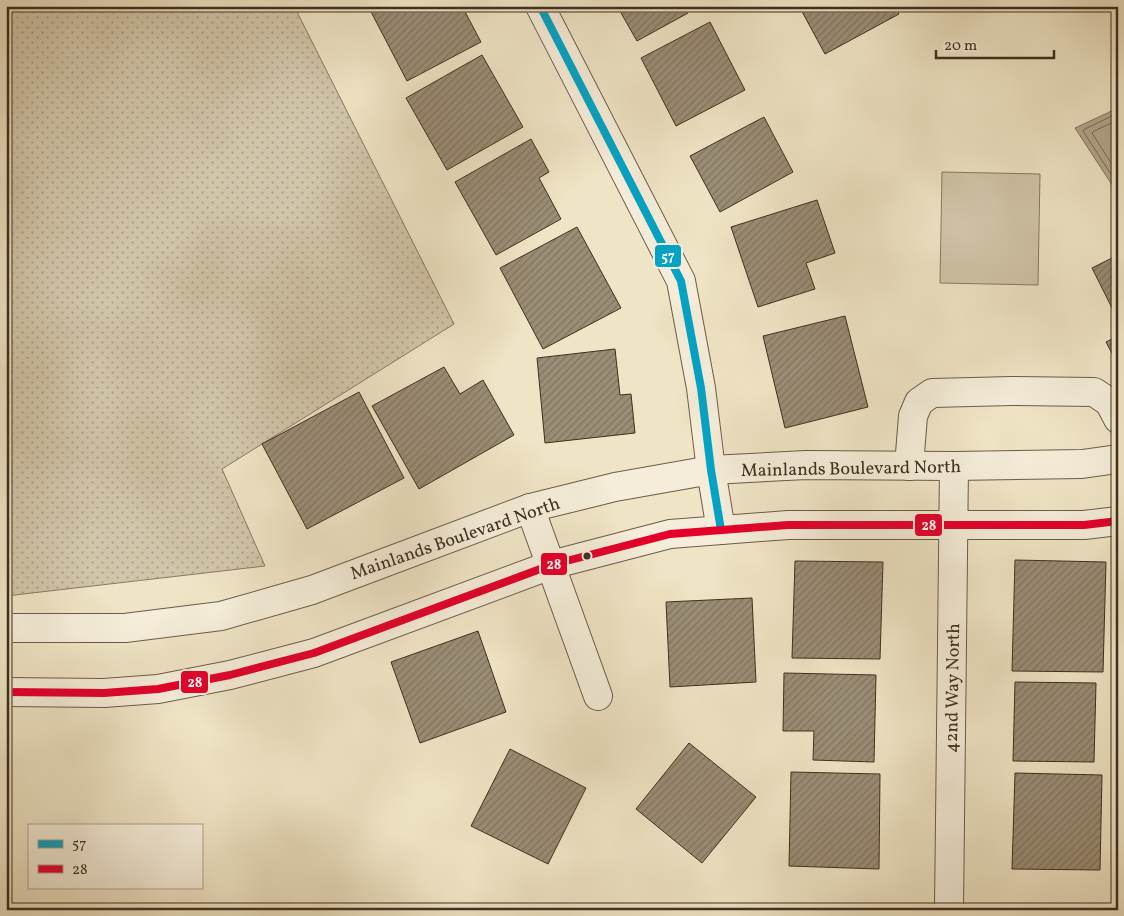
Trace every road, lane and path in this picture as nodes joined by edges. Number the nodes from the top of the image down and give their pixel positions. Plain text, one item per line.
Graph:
1 (540, 6) edge
2 (1116, 412) edge
3 (1118, 458) edge
4 (909, 466) junction
5 (954, 466) junction
6 (711, 470) junction
7 (530, 508) junction
8 (1118, 521) edge
9 (954, 526) junction
10 (721, 530) junction
11 (550, 565) junction
12 (6, 628) edge
13 (6, 692) edge
14 (598, 696) dead end
15 (950, 910) edge

1 - 6 street
2 - 4 street
3 - 5 street, Mainlands Boulevard North
4 - 5 street, Mainlands Boulevard North
4 - 6 street, Mainlands Boulevard North
5 - 9 street, 42nd Way North
6 - 7 street, Mainlands Boulevard North
6 - 10 street
7 - 11 street
7 - 12 street, Mainlands Boulevard North
8 - 9 street
9 - 10 street
9 - 15 street, 42nd Way North
10 - 11 street
11 - 13 street
11 - 14 street

